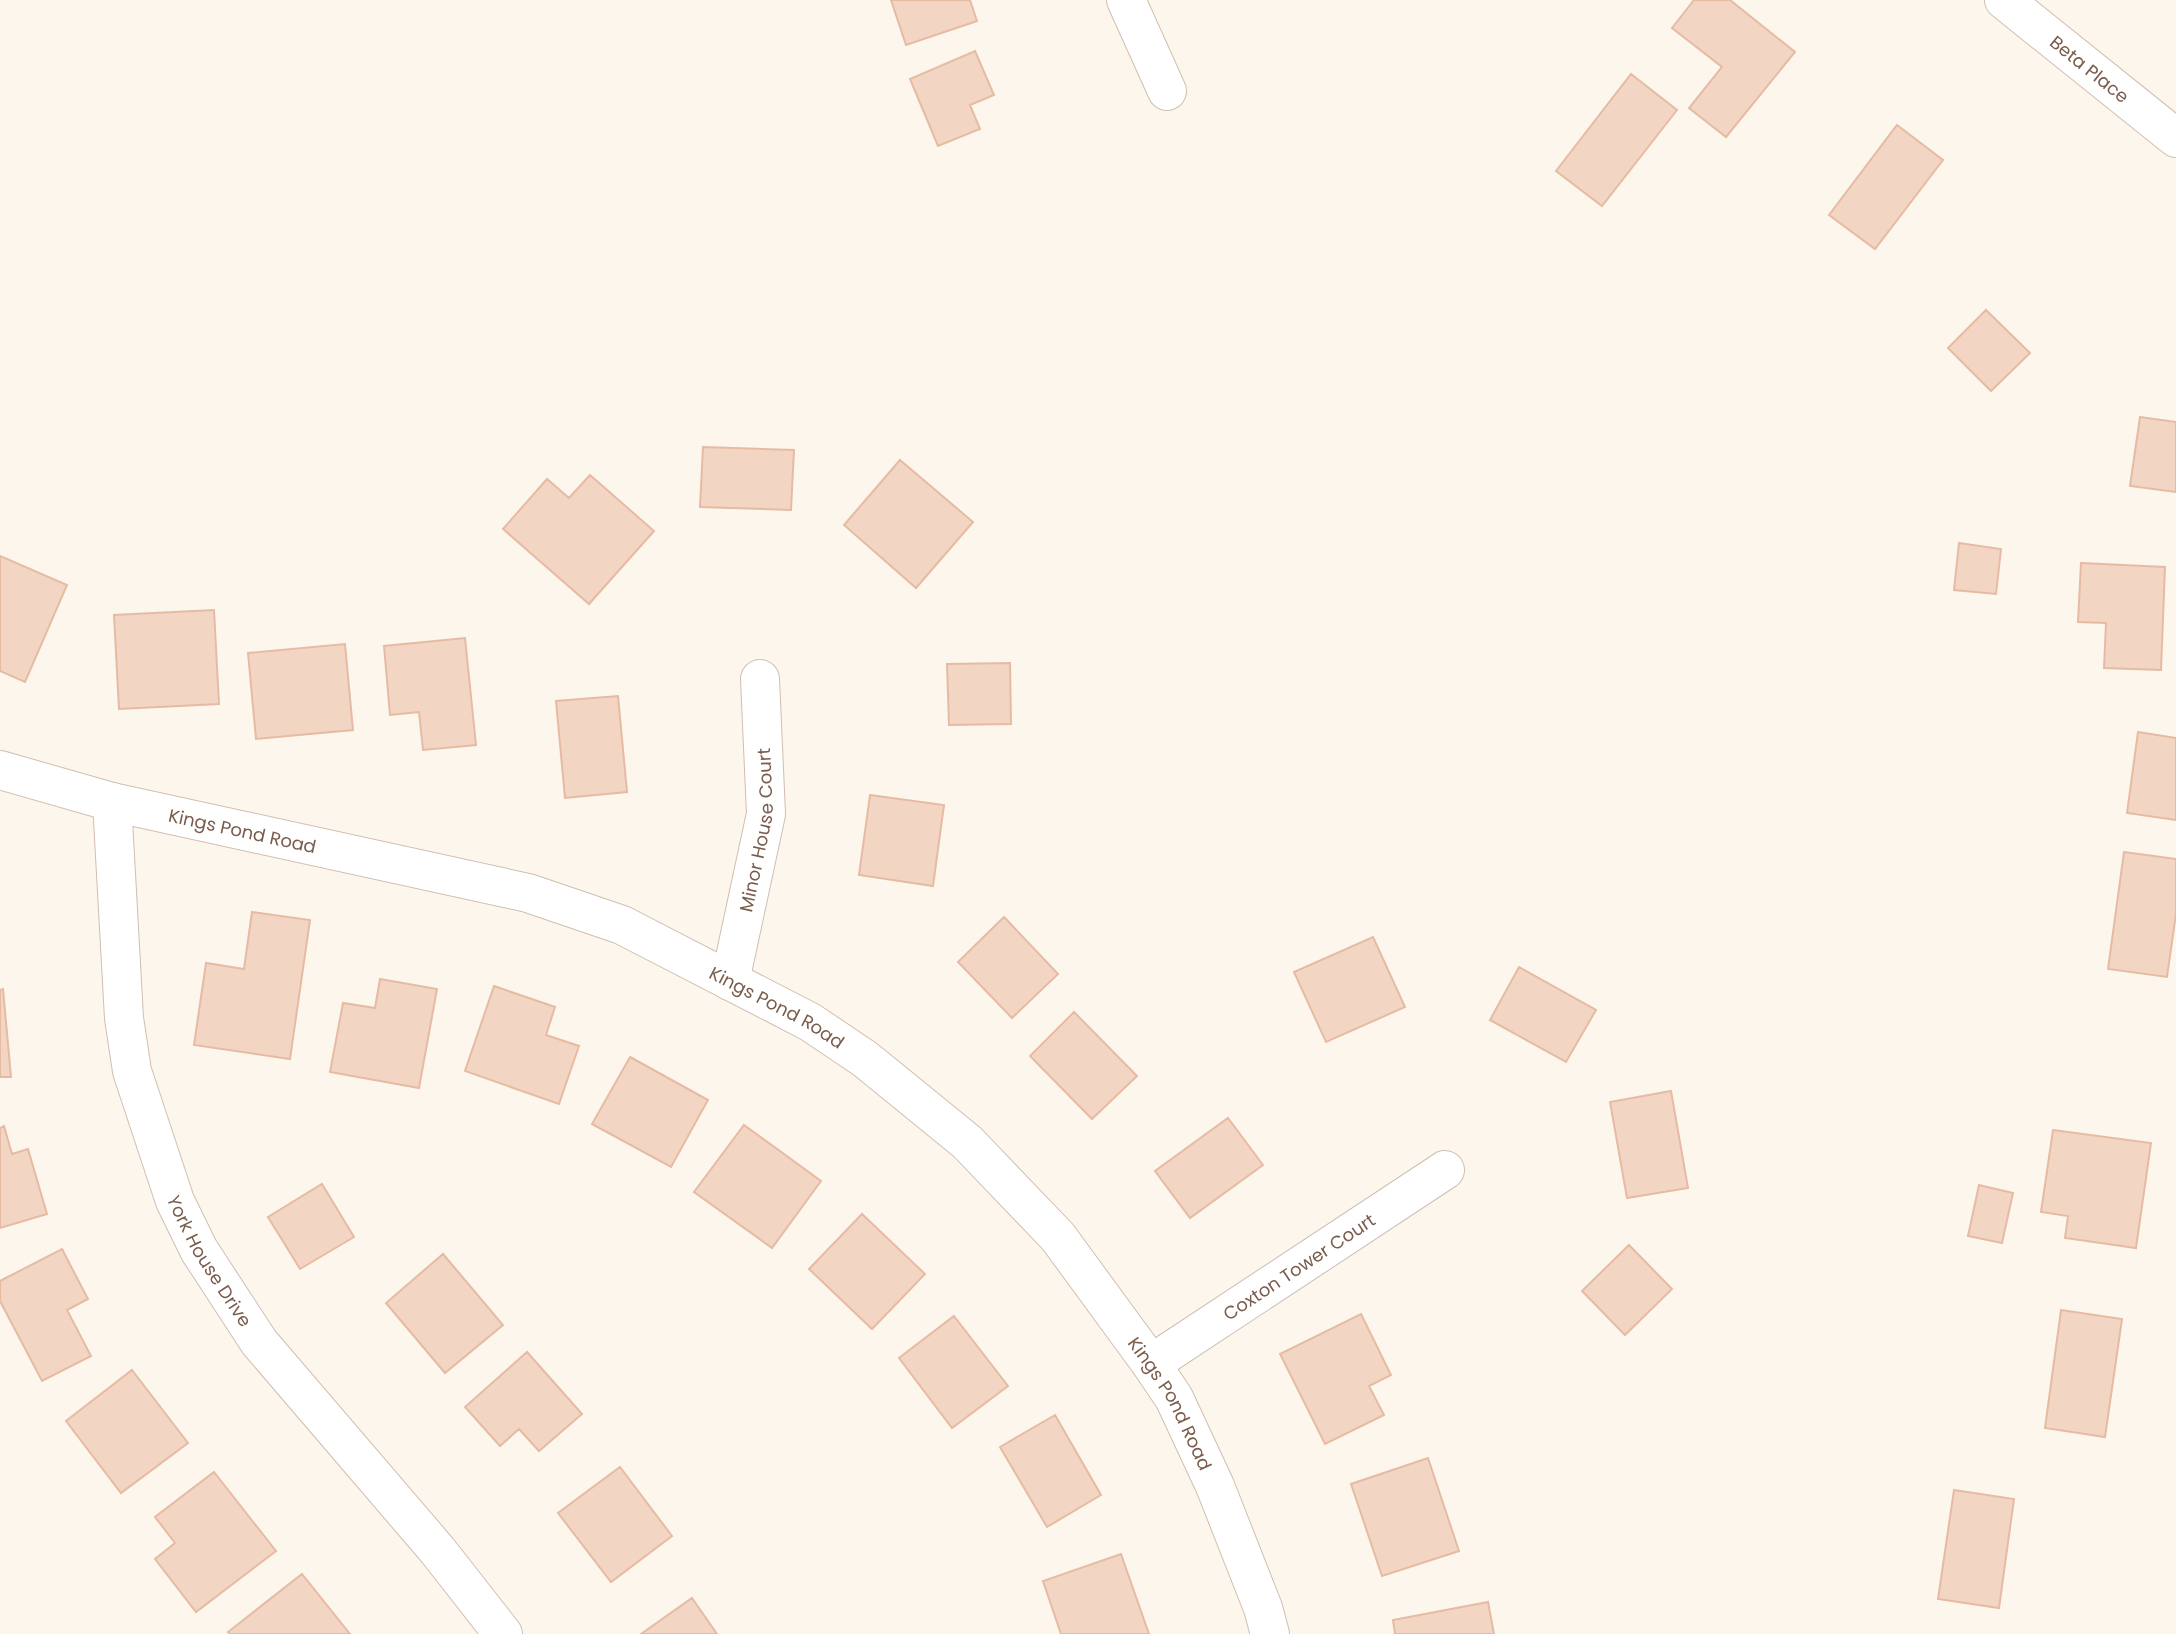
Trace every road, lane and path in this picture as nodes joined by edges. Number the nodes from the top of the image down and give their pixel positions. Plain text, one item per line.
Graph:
1 (1126, 0) edge
2 (2004, 0) edge
3 (1167, 91) dead end
4 (2176, 138) edge
5 (760, 678) dead end
6 (0, 770) edge
7 (112, 802) junction
8 (730, 981) junction
9 (1445, 1170) dead end
10 (1151, 1364) junction
11 (503, 1634) edge
12 (1270, 1634) edge

1 - 3 street
2 - 4 street, Beta Place
5 - 8 street, Minor House Court
6 - 7 street, Kings Pond Road
7 - 8 street, Kings Pond Road
7 - 11 street, York House Drive
8 - 10 street, Kings Pond Road
9 - 10 street, Coxton Tower Court
10 - 12 street, Kings Pond Road

